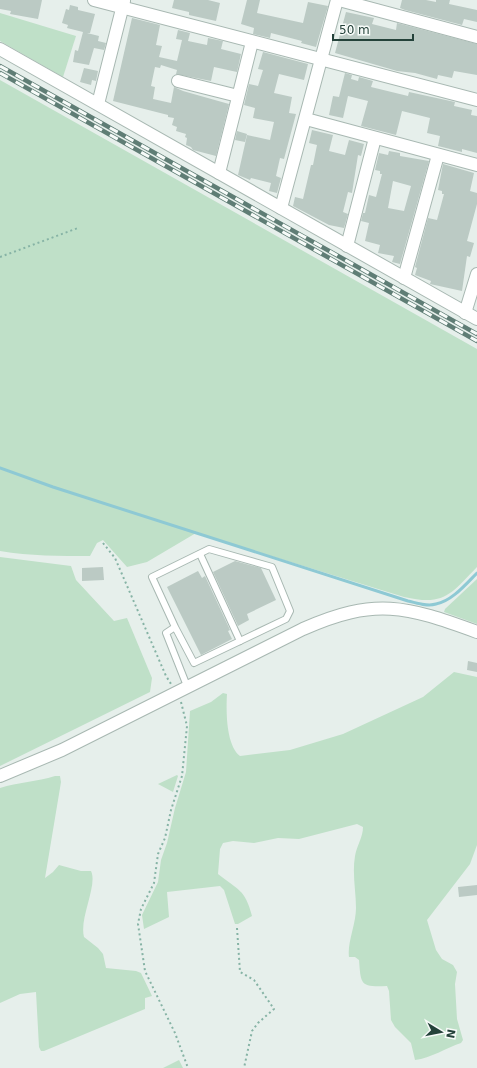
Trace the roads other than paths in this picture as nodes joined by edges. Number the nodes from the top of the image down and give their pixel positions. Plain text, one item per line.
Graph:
1 (94, 0) edge
2 (338, 0) edge
3 (124, 4) edge
4 (477, 37) edge
5 (252, 42) junction
6 (0, 49) edge
7 (322, 60) junction
8 (178, 81) dead end
9 (238, 96) junction
10 (477, 100) edge
11 (98, 104) junction
12 (306, 119) junction
13 (375, 138) junction
14 (438, 155) junction
15 (477, 165) edge
16 (219, 173) junction
17 (282, 208) junction
18 (348, 246) junction
19 (477, 274) edge
20 (404, 278) junction
21 (466, 313) junction
22 (477, 319) edge
23 (200, 554) junction
24 (175, 627) junction
25 (477, 632) edge
26 (240, 641) junction
27 (182, 689) junction
28 (0, 776) edge

1 - 3 street
2 - 4 street
2 - 7 street
3 - 5 street
3 - 11 street
5 - 7 street
5 - 9 street
6 - 11 street
7 - 10 street
7 - 12 street
8 - 9 street
9 - 16 street
11 - 16 street
12 - 13 street
12 - 17 street
13 - 14 street
13 - 18 street
14 - 15 street
14 - 20 street
16 - 17 street
17 - 18 street
18 - 20 street
19 - 21 street
20 - 21 street
21 - 22 street
23 - 24 lane
23 - 26 lane
23 - 26 lane
24 - 26 lane
24 - 27 lane
25 - 27 street
27 - 28 street

